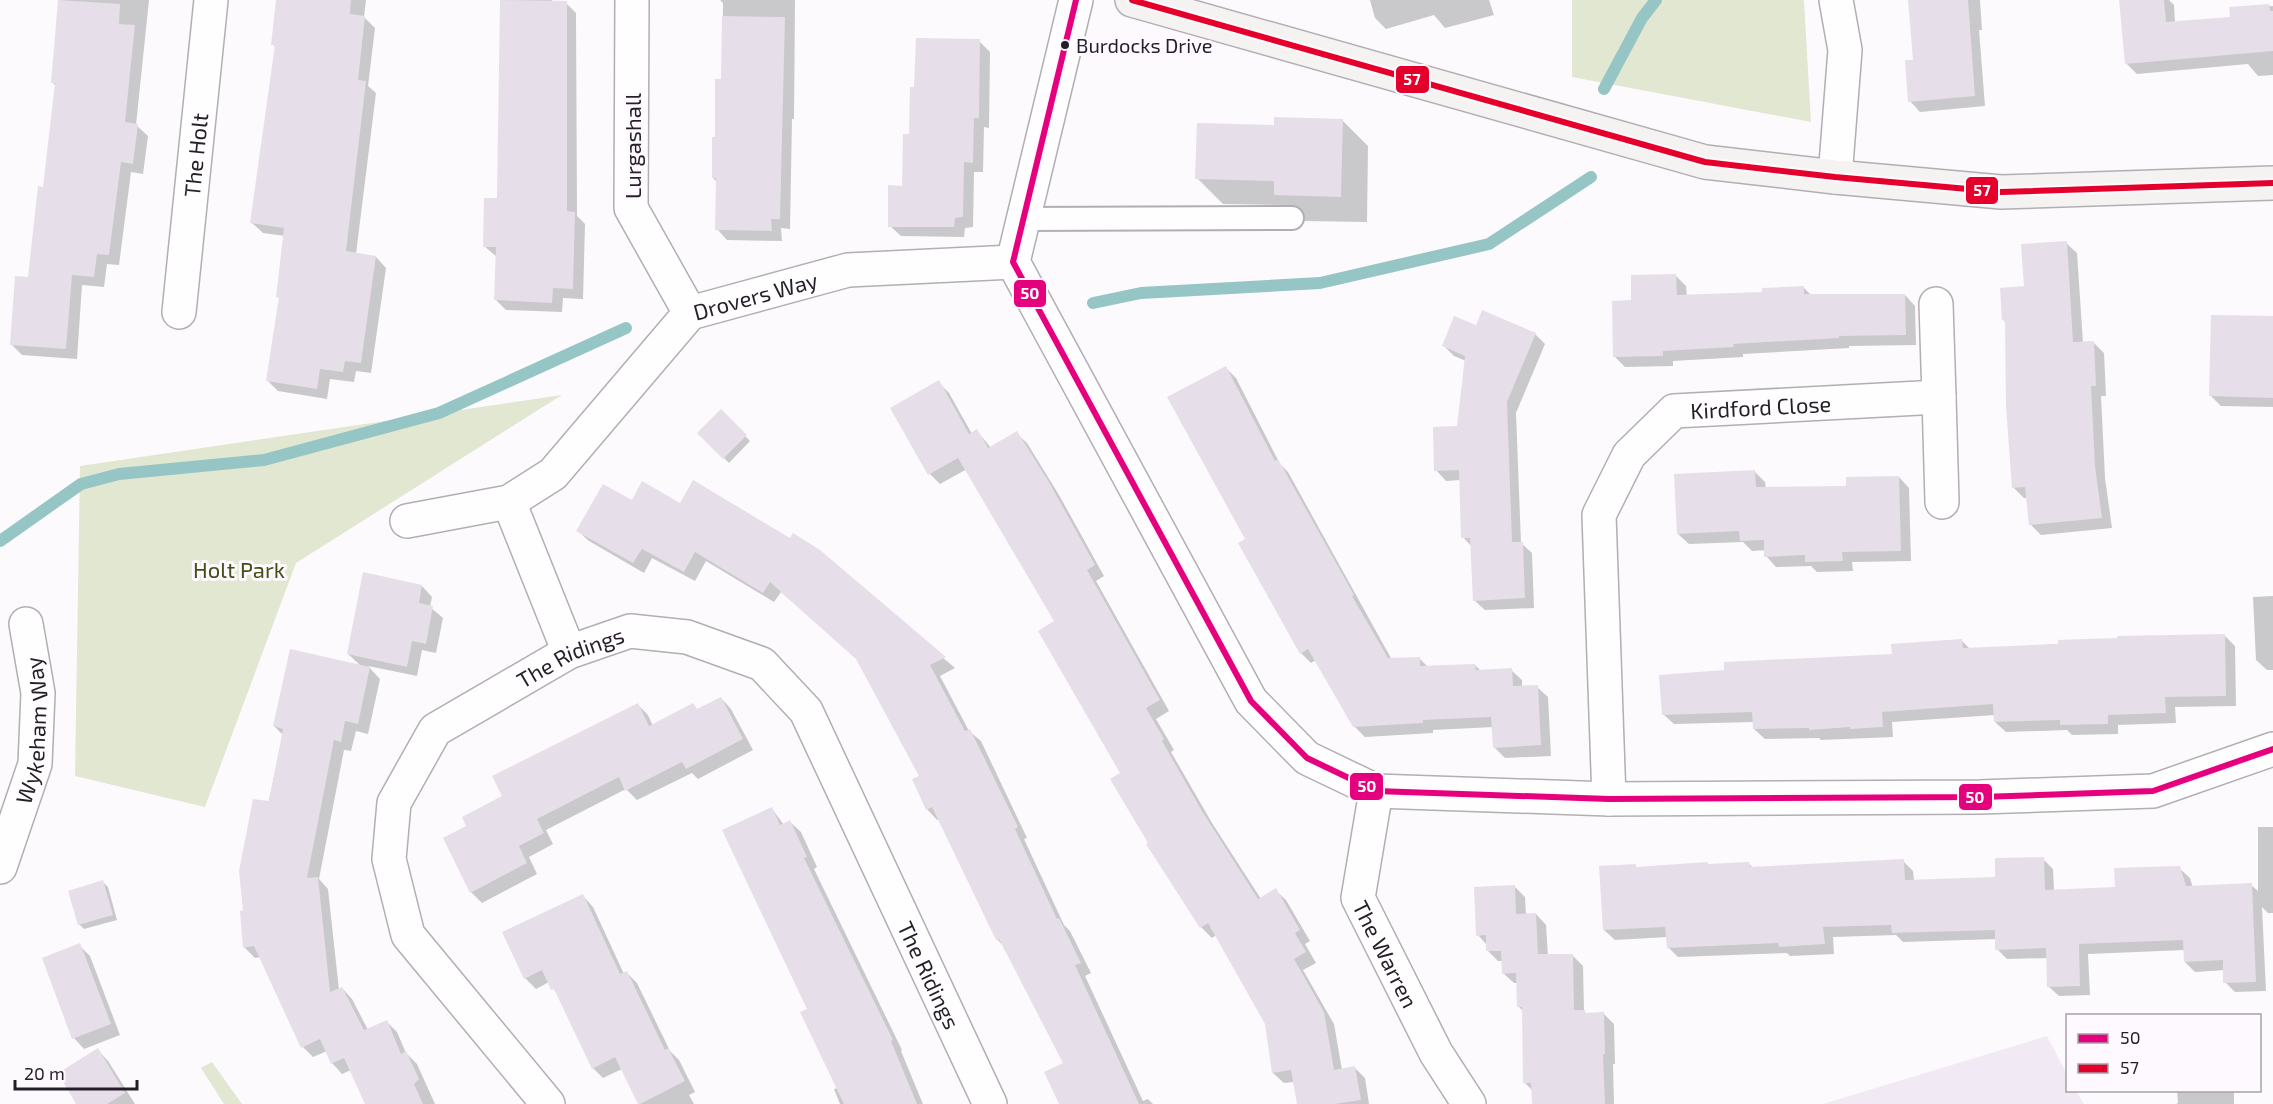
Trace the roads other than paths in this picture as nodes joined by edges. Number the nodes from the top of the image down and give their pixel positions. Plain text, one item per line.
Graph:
1 (211, 0) edge
2 (632, 0) edge
3 (1076, 0) edge
4 (1132, 0) edge
5 (1836, 0) edge
6 (1836, 177) junction
7 (2273, 183) edge
8 (1292, 218) dead end
9 (1022, 219) junction
10 (1013, 262) junction
11 (1936, 303) dead end
12 (179, 312) dead end
13 (690, 313) junction
14 (1939, 397) junction
15 (508, 502) junction
16 (1942, 502) dead end
17 (407, 521) dead end
18 (26, 624) dead end
19 (569, 652) junction
20 (2273, 749) edge
21 (1376, 791) junction
22 (1609, 799) junction
23 (0, 866) edge
24 (548, 1104) edge
25 (990, 1104) edge
26 (1469, 1104) edge

1 - 12 street, The Holt
2 - 13 street, Lurgashall
3 - 9 street
4 - 6 street
5 - 6 street
6 - 7 street
8 - 9 lane
9 - 10 street
10 - 13 street, Drovers Way
10 - 21 street
11 - 14 street
13 - 15 street, Drovers Way
14 - 16 street
14 - 22 street, Kirdford Close
15 - 17 street, Drovers Way
15 - 19 street
18 - 23 street, Wykeham Way
19 - 24 street, The Ridings
19 - 25 street, The Ridings
20 - 22 street
21 - 22 street
21 - 26 street, The Warren

